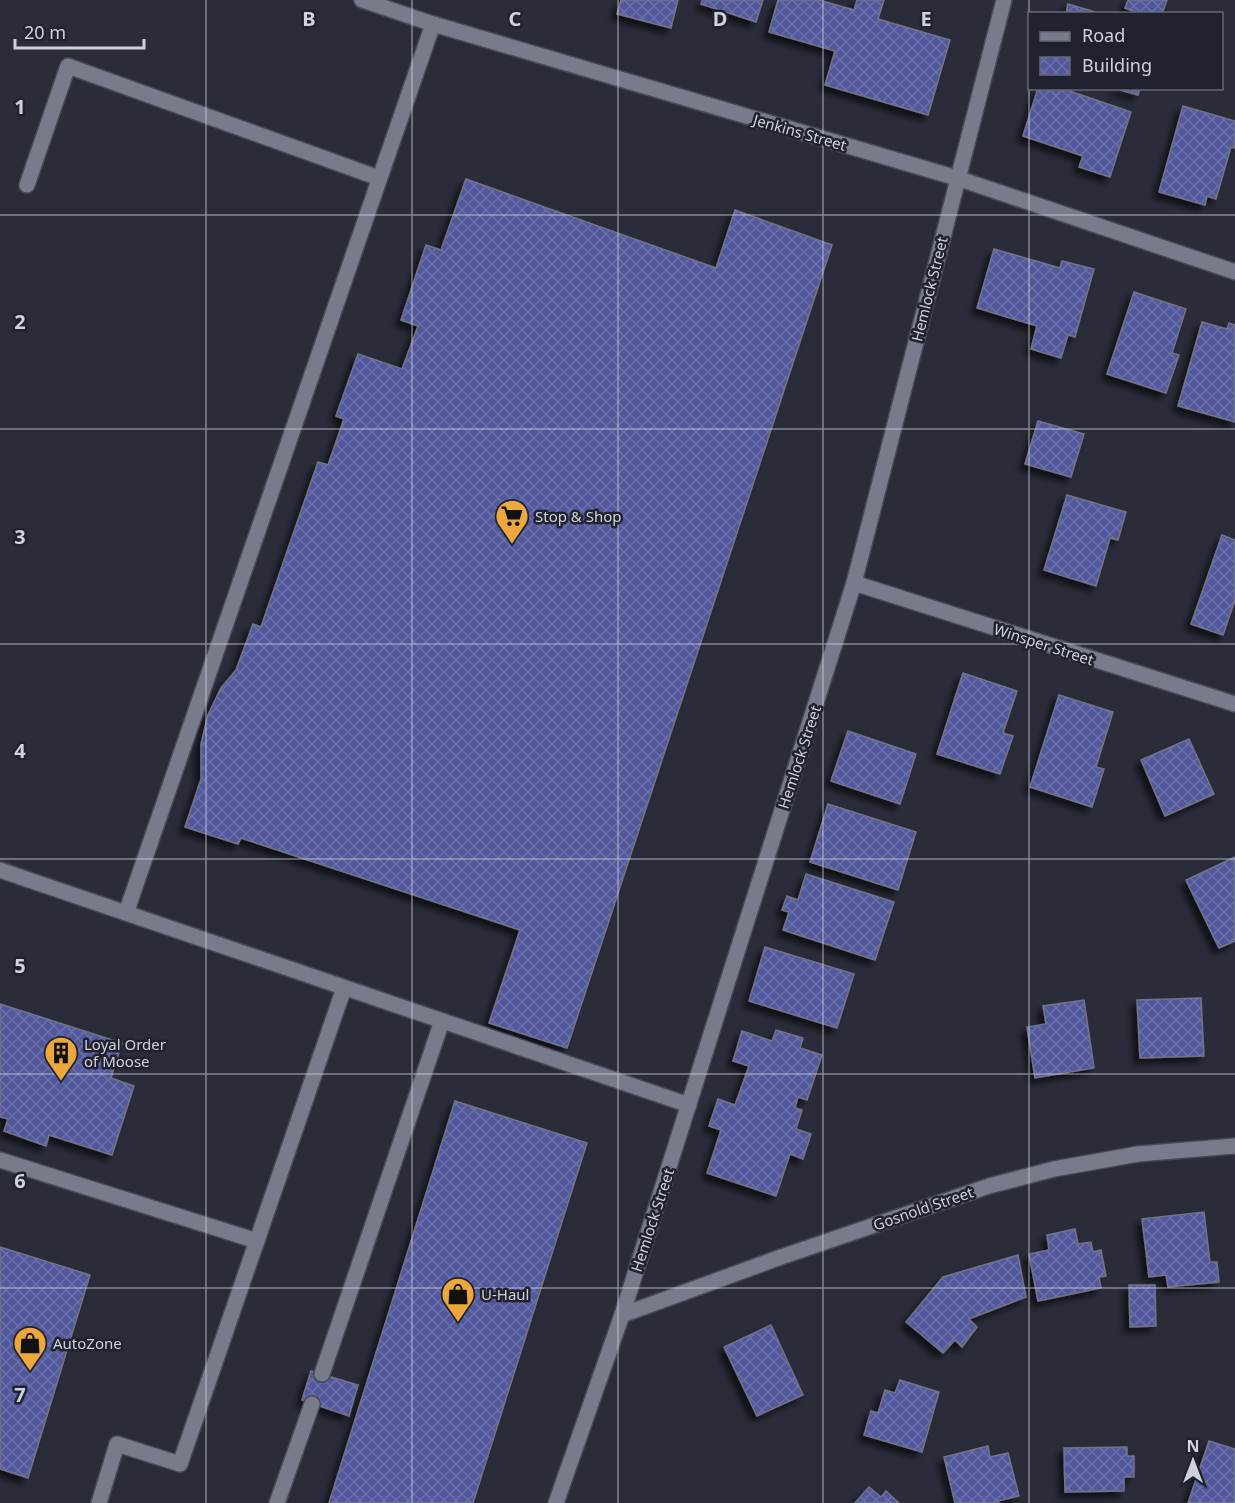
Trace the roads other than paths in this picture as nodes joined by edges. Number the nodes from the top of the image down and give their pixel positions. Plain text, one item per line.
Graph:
1 (362, 0) edge
2 (1005, 0) edge
3 (433, 24) junction
4 (379, 178) junction
5 (957, 178) junction
6 (27, 185) dead end
7 (1235, 272) edge
8 (854, 583) junction
9 (1235, 704) edge
10 (0, 870) edge
11 (126, 913) junction
12 (344, 988) junction
13 (442, 1021) junction
14 (689, 1105) junction
15 (1235, 1146) edge
16 (0, 1160) edge
17 (257, 1241) junction
18 (622, 1315) junction
19 (322, 1374) dead end
20 (312, 1404) dead end
21 (99, 1503) edge
22 (276, 1503) edge
23 (556, 1503) edge

1 - 3 street, Jenkins Street
2 - 5 street, Hemlock Street
3 - 4 street
3 - 5 street, Jenkins Street
4 - 6 street
4 - 11 street
5 - 7 street, Jenkins Street
5 - 8 street, Hemlock Street
8 - 9 street, Winsper Street
8 - 14 street, Hemlock Street
10 - 11 street
11 - 12 street
12 - 13 street
12 - 17 street
13 - 14 street
13 - 19 street
14 - 18 street, Hemlock Street
15 - 18 street, Gosnold Street
16 - 17 street
17 - 21 street
18 - 23 street, Hemlock Street
20 - 22 street

